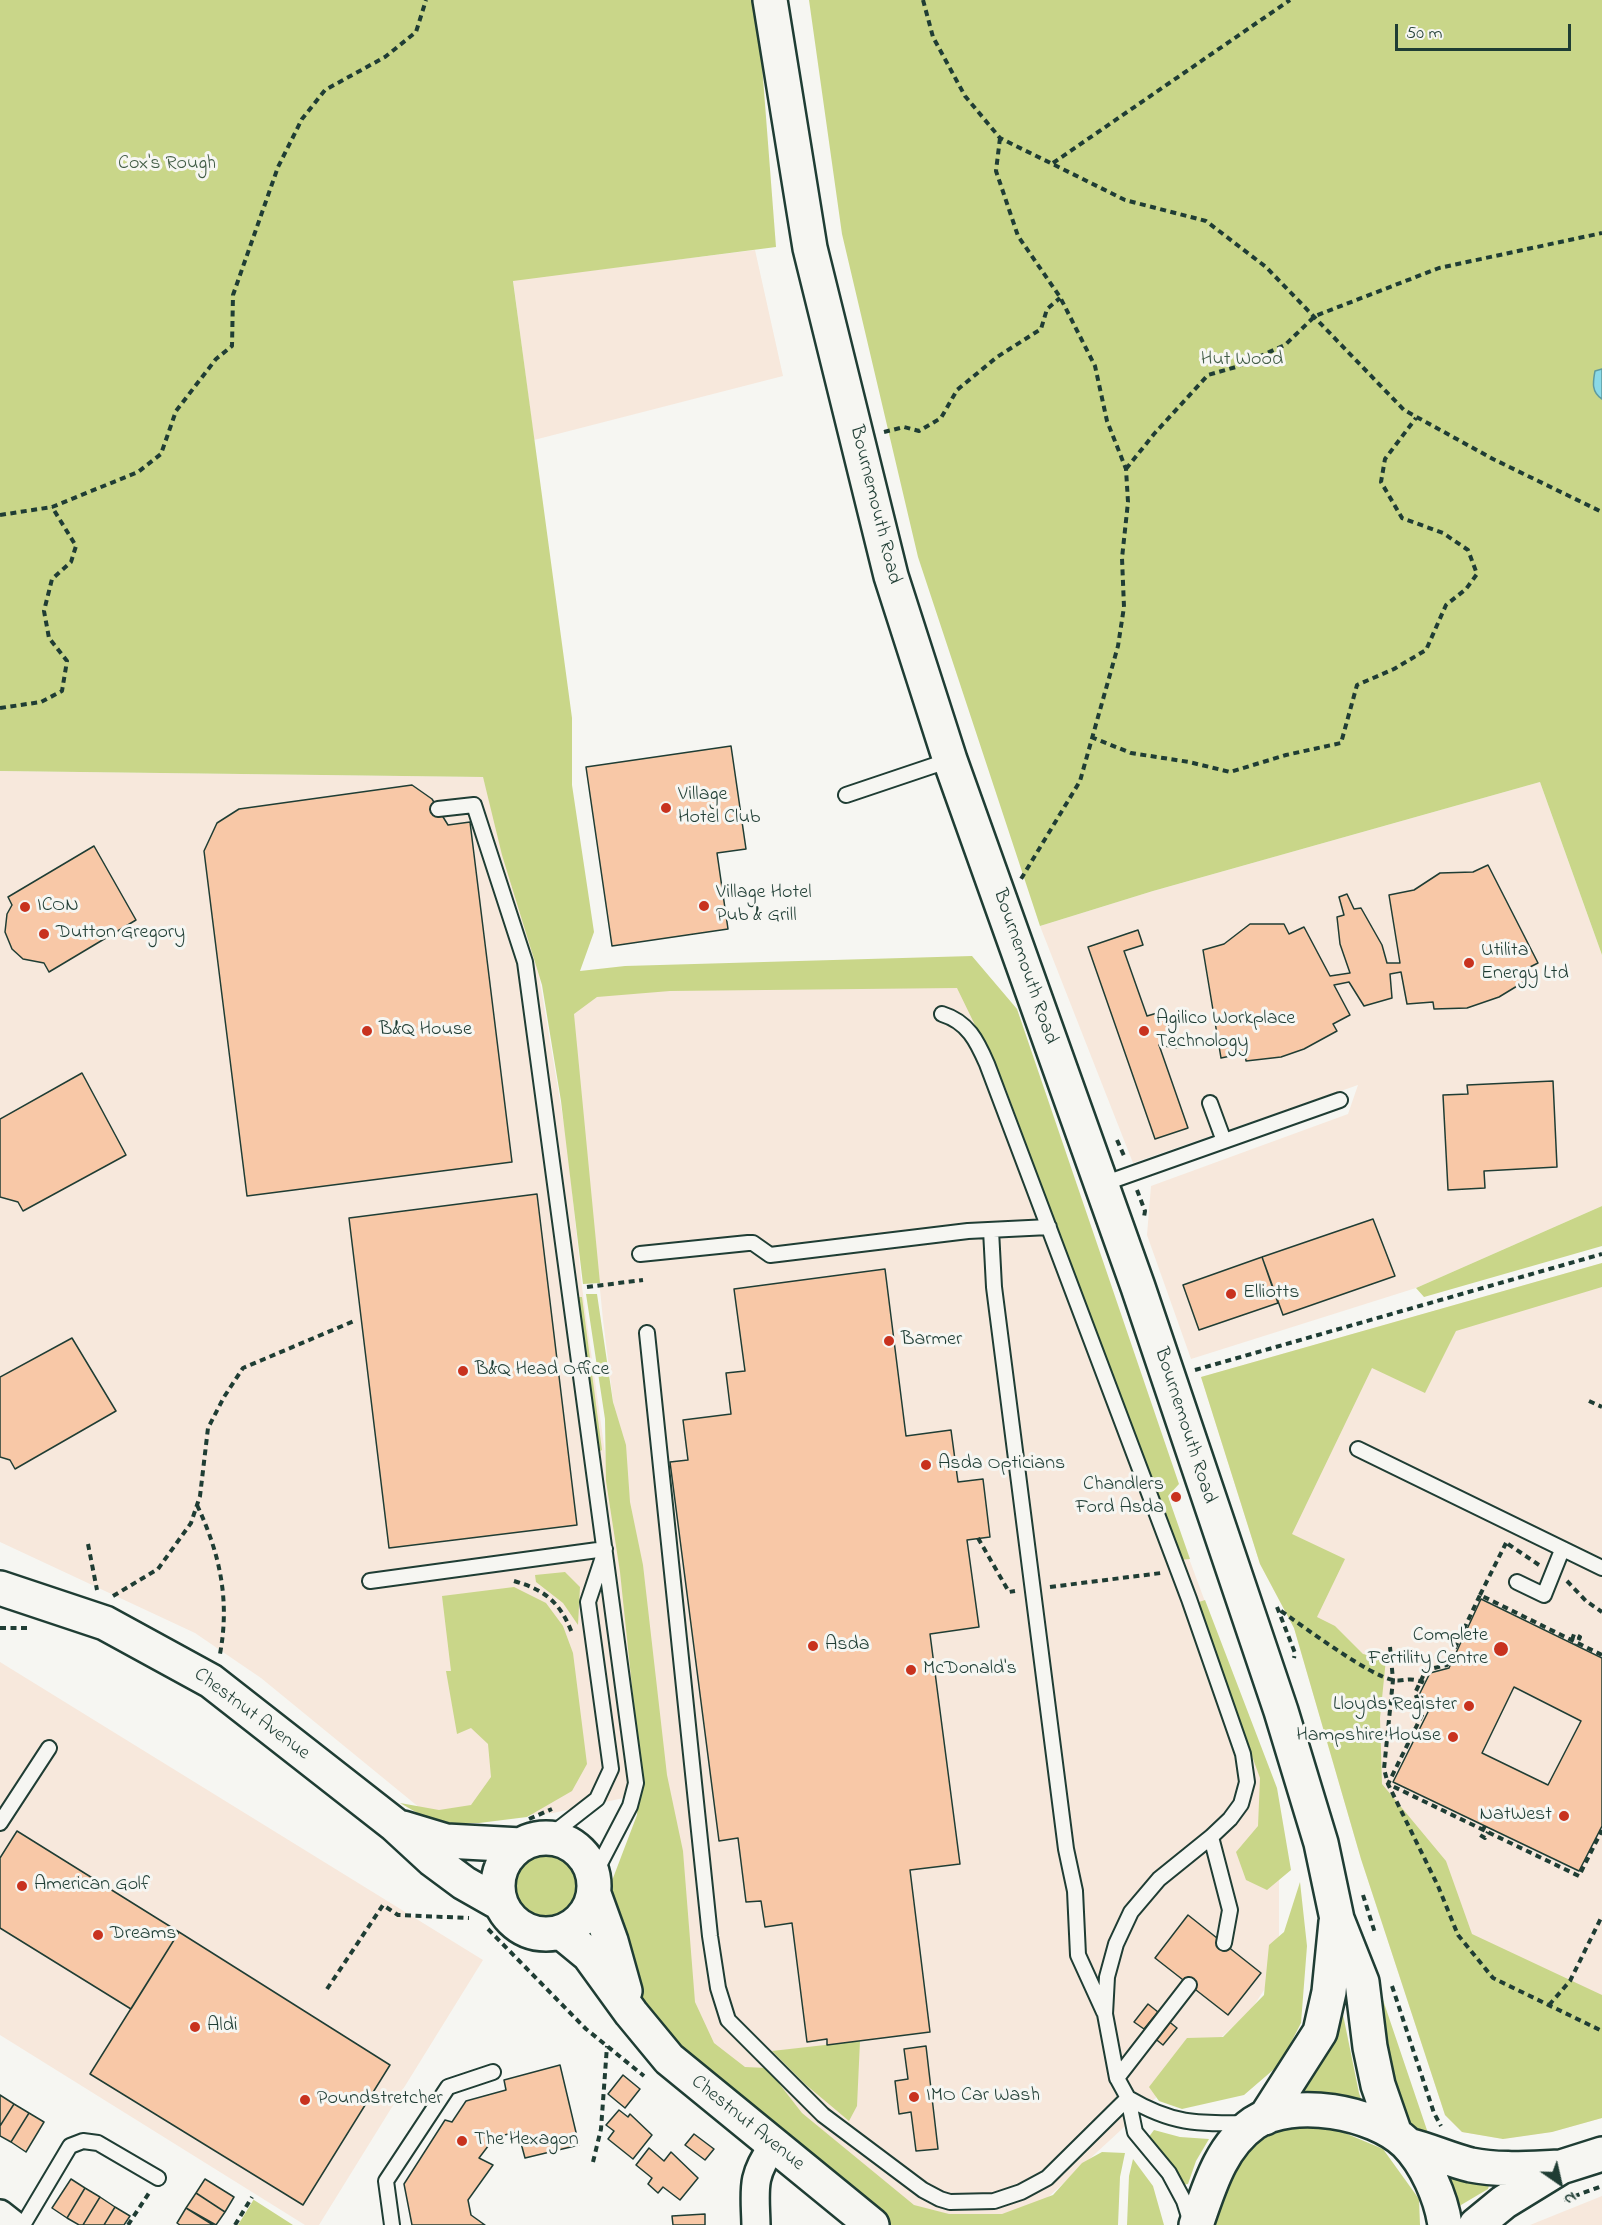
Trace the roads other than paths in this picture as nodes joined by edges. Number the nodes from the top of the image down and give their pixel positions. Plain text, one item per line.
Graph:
1 (770, 0) edge
2 (950, 760) junction
3 (846, 795) dead end
4 (438, 809) dead end
5 (942, 1014) dead end
6 (1340, 1100) dead end
7 (1210, 1103) dead end
8 (1224, 1141) junction
9 (1100, 1185) junction
10 (1049, 1227) junction
11 (991, 1230) junction
12 (640, 1254) dead end
13 (647, 1333) dead end
14 (1358, 1449) dead end
15 (605, 1549) junction
16 (1562, 1550) junction
17 (1602, 1568) edge
18 (370, 1581) dead end
19 (1517, 1582) dead end
20 (16, 1603) edge
21 (49, 1748) dead end
22 (0, 1823) edge
23 (395, 1825) junction
24 (538, 1828) junction
25 (1211, 1837) junction
26 (593, 1885) junction
27 (489, 1917) junction
28 (1337, 1918) junction
29 (561, 1932) junction
30 (1224, 1943) dead end
31 (1189, 1985) dead end
32 (631, 2013) junction
33 (1105, 2014) junction
34 (493, 2072) dead end
35 (1117, 2078) junction
36 (1128, 2098) junction
37 (1259, 2121) junction
38 (1402, 2140) junction
39 (774, 2146) junction
40 (1602, 2154) edge
41 (1562, 2167) junction
42 (158, 2178) road end
43 (0, 2214) edge
44 (14, 2225) edge
45 (23, 2225) edge
46 (392, 2225) edge
47 (756, 2225) edge
48 (872, 2225) edge
49 (1194, 2225) edge
50 (1445, 2225) edge
51 (1476, 2225) edge

1 - 2 street, Bournemouth Road
2 - 3 lane
2 - 9 street, Bournemouth Road
4 - 15 lane
5 - 10 lane
6 - 8 lane
7 - 8 lane
8 - 9 lane
9 - 28 street, Bournemouth Road
10 - 11 lane
10 - 25 lane
11 - 12 lane
11 - 33 lane
13 - 36 lane
14 - 16 lane
15 - 18 lane
15 - 24 lane
15 - 26 lane
16 - 17 lane
16 - 19 lane
20 - 23 street, Chestnut Avenue
21 - 22 lane
23 - 24 street, Chestnut Avenue
23 - 27 street, Chestnut Avenue
24 - 26 street
24 - 27 street
25 - 30 lane
25 - 33 lane
26 - 29 street
26 - 32 street, Chestnut Avenue
27 - 29 street
28 - 37 street, Bournemouth Road
28 - 38 street, Bournemouth Road
29 - 32 street, Chestnut Avenue
31 - 35 lane
32 - 39 street, Chestnut Avenue
33 - 35 lane
34 - 46 lane
35 - 36 lane
36 - 37 lane
36 - 49 lane
37 - 38 street
37 - 49 street, Bournemouth Road
38 - 41 street
38 - 50 street, Bournemouth Road
39 - 47 street
39 - 48 street, Chestnut Avenue
40 - 41 street
41 - 51 street
42 - 45 lane
43 - 44 street

